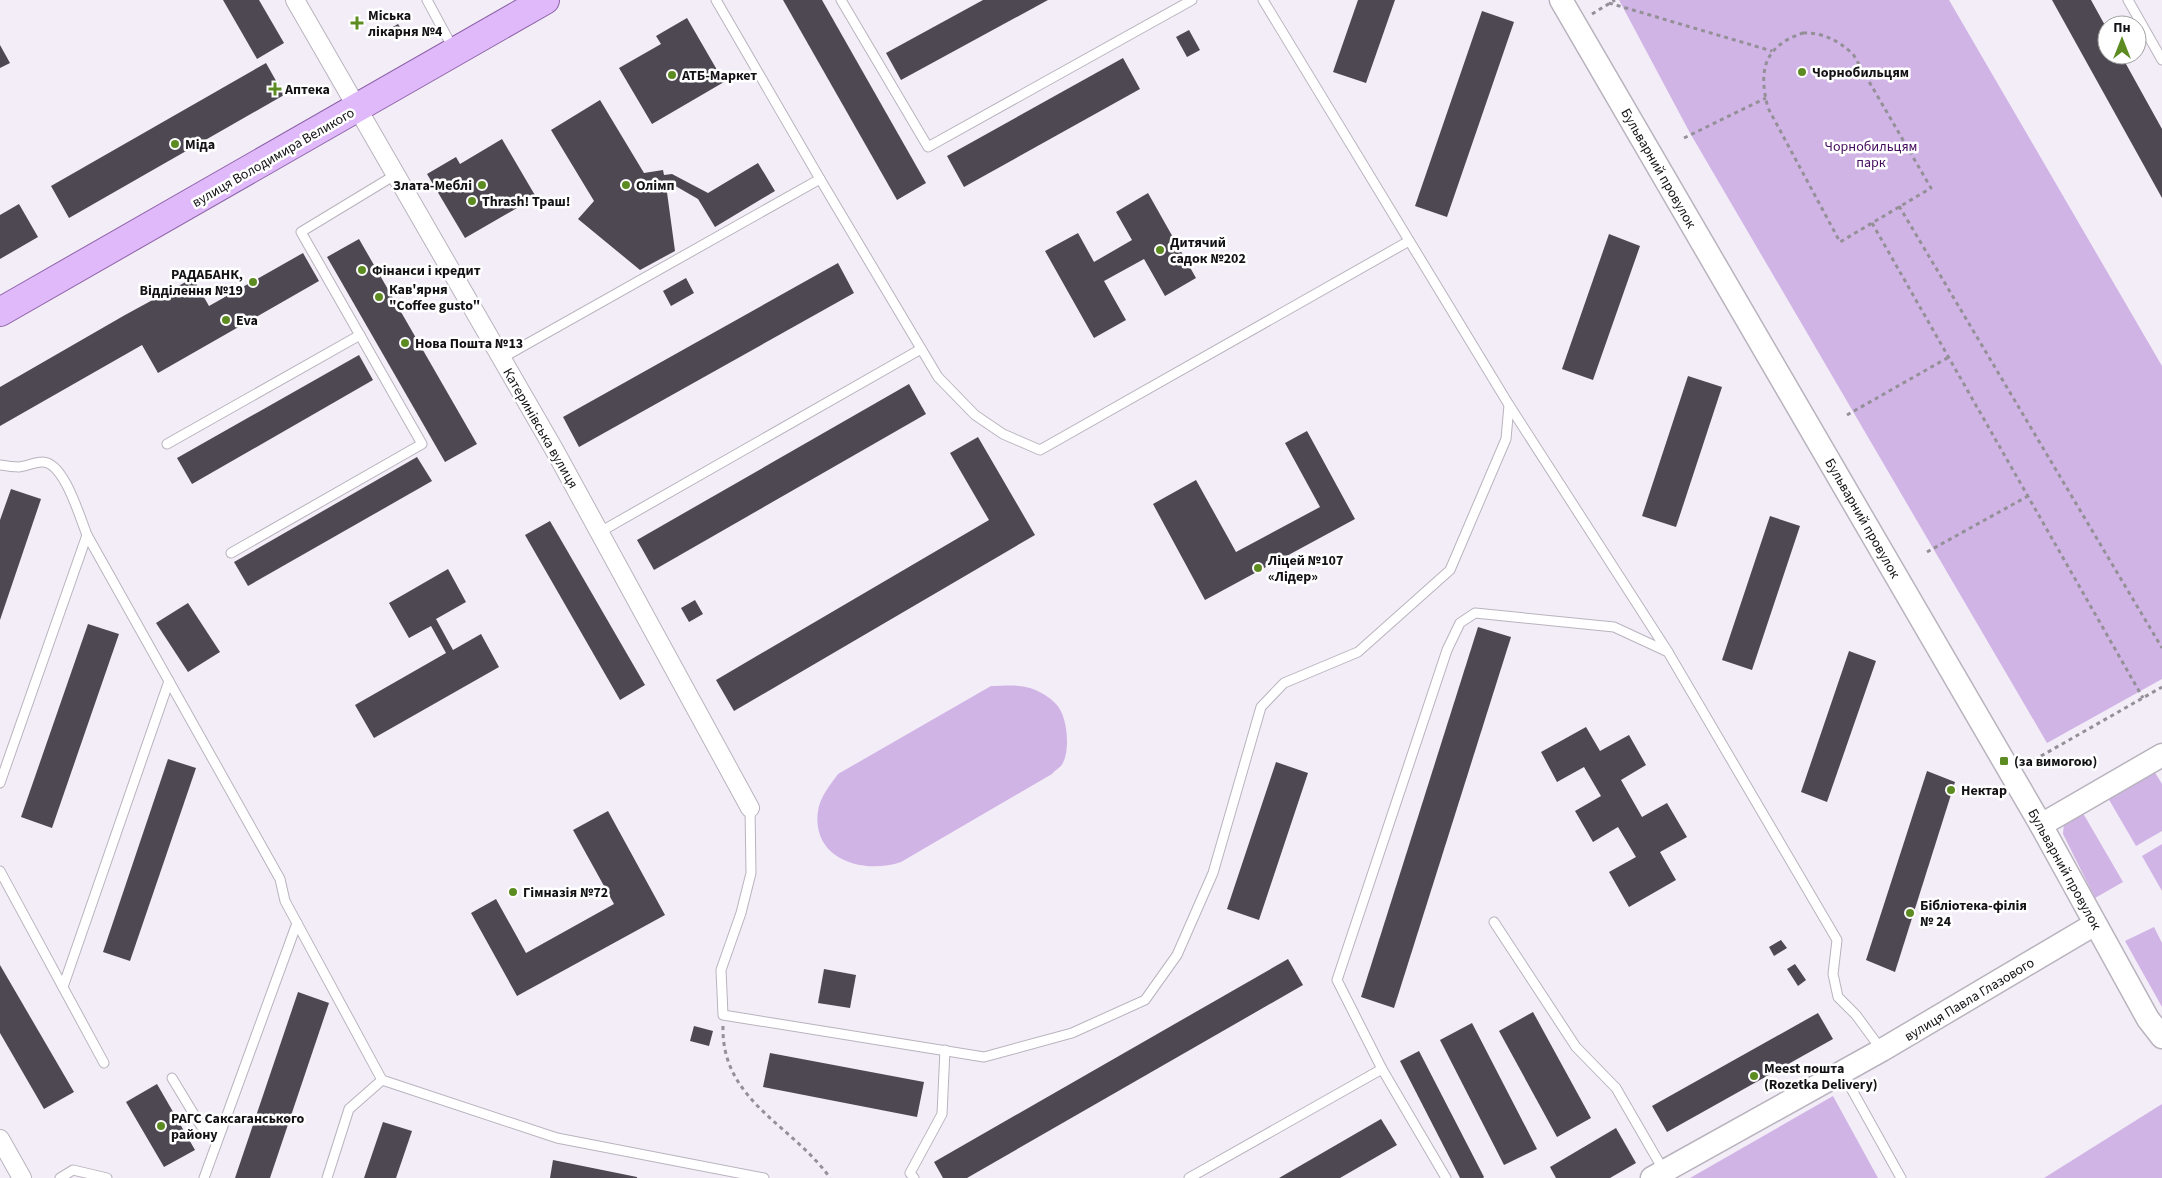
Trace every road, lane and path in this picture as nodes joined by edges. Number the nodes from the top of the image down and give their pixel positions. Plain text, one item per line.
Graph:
1 (294, 0) edge
2 (427, 0) edge
3 (545, 0) edge
4 (716, 0) edge
5 (841, 0) edge
6 (1192, 0) edge
7 (1263, 0) edge
8 (1561, 0) edge
9 (1615, 0) edge
10 (2128, 0) edge
11 (1609, 3) junction
12 (1575, 24) junction
13 (1772, 51) junction
14 (455, 52) junction
15 (2162, 60) edge
16 (1766, 98) junction
17 (356, 109) junction
18 (1684, 138) dead end
19 (395, 175) junction
20 (820, 179) junction
21 (1900, 206) junction
22 (1872, 223) junction
23 (1409, 241) junction
24 (0, 312) edge
25 (360, 334) junction
26 (922, 348) junction
27 (502, 358) junction
28 (1949, 358) junction
29 (1509, 405) junction
30 (1847, 415) dead end
31 (168, 444) dead end
32 (0, 465) edge
33 (2028, 496) junction
34 (600, 532) junction
35 (87, 535) junction
36 (231, 552) dead end
37 (1927, 552) dead end
38 (2162, 648) edge
39 (1668, 652) junction
40 (169, 681) junction
41 (2162, 688) edge
42 (2143, 698) junction
43 (2162, 755) edge
44 (2011, 773) junction
45 (0, 783) edge
46 (750, 808) joint
47 (2041, 825) junction
48 (0, 871) edge
49 (3, 884) edge
50 (1494, 922) dead end
51 (297, 923) junction
52 (2095, 924) junction
53 (63, 987) junction
54 (723, 1015) junction
55 (2162, 1038) edge
56 (944, 1050) junction
57 (1882, 1050) junction
58 (104, 1063) dead end
59 (1382, 1069) junction
60 (1842, 1072) junction
61 (172, 1078) dead end
62 (382, 1080) junction
63 (220, 1132) junction
64 (0, 1139) edge
65 (1658, 1175) edge
66 (22, 1178) edge
67 (60, 1178) edge
68 (107, 1178) edge
69 (204, 1178) edge
70 (327, 1178) edge
71 (764, 1178) edge
72 (830, 1178) edge
73 (914, 1178) edge
74 (1190, 1178) edge
75 (1446, 1178) edge
76 (1901, 1178) edge

1 - 17 street, Катеринівська вулиця
2 - 14 lane
3 - 14 main road, вулиця Володимира Великого
4 - 20 lane
5 - 6 lane
7 - 23 lane
8 - 12 street, Бульварний провулок
9 - 11 path
10 - 15 lane
11 - 12 path
11 - 13 path
12 - 44 street, Бульварний провулок
13 - 16 path
13 - 21 path
14 - 17 main road, вулиця Володимира Великого
16 - 18 path
16 - 22 path
17 - 19 street, Катеринівська вулиця
17 - 24 main road, вулиця Володимира Великого
19 - 25 lane
19 - 27 street, Катеринівська вулиця
20 - 26 lane
20 - 27 lane
21 - 22 path
21 - 38 path
22 - 28 path
23 - 26 lane
23 - 29 lane
25 - 31 lane
25 - 36 lane
26 - 34 lane
27 - 34 street, Катеринівська вулиця
28 - 30 path
28 - 33 path
29 - 39 lane
29 - 56 lane
32 - 35 lane
33 - 37 path
33 - 42 path
34 - 46 street, Катеринівська вулиця
35 - 40 lane
35 - 45 lane
39 - 57 lane
39 - 59 lane
40 - 51 lane
40 - 53 lane
41 - 42 path
42 - 44 path
43 - 47 street
44 - 47 street, Бульварний провулок
46 - 54 lane
47 - 52 street, Бульварний провулок
48 - 49 lane
49 - 53 lane
50 - 65 lane
51 - 62 lane
51 - 63 lane
52 - 55 street, Бульварний провулок
52 - 57 street, вулиця Павла Глазового
53 - 58 lane
54 - 56 lane
54 - 72 path
56 - 73 lane
57 - 60 street, вулиця Павла Глазового
59 - 74 lane
59 - 75 lane
60 - 65 street, вулиця Павла Глазового
60 - 76 lane
61 - 63 lane
62 - 70 lane
62 - 71 lane
63 - 69 lane
64 - 66 street
67 - 68 lane

